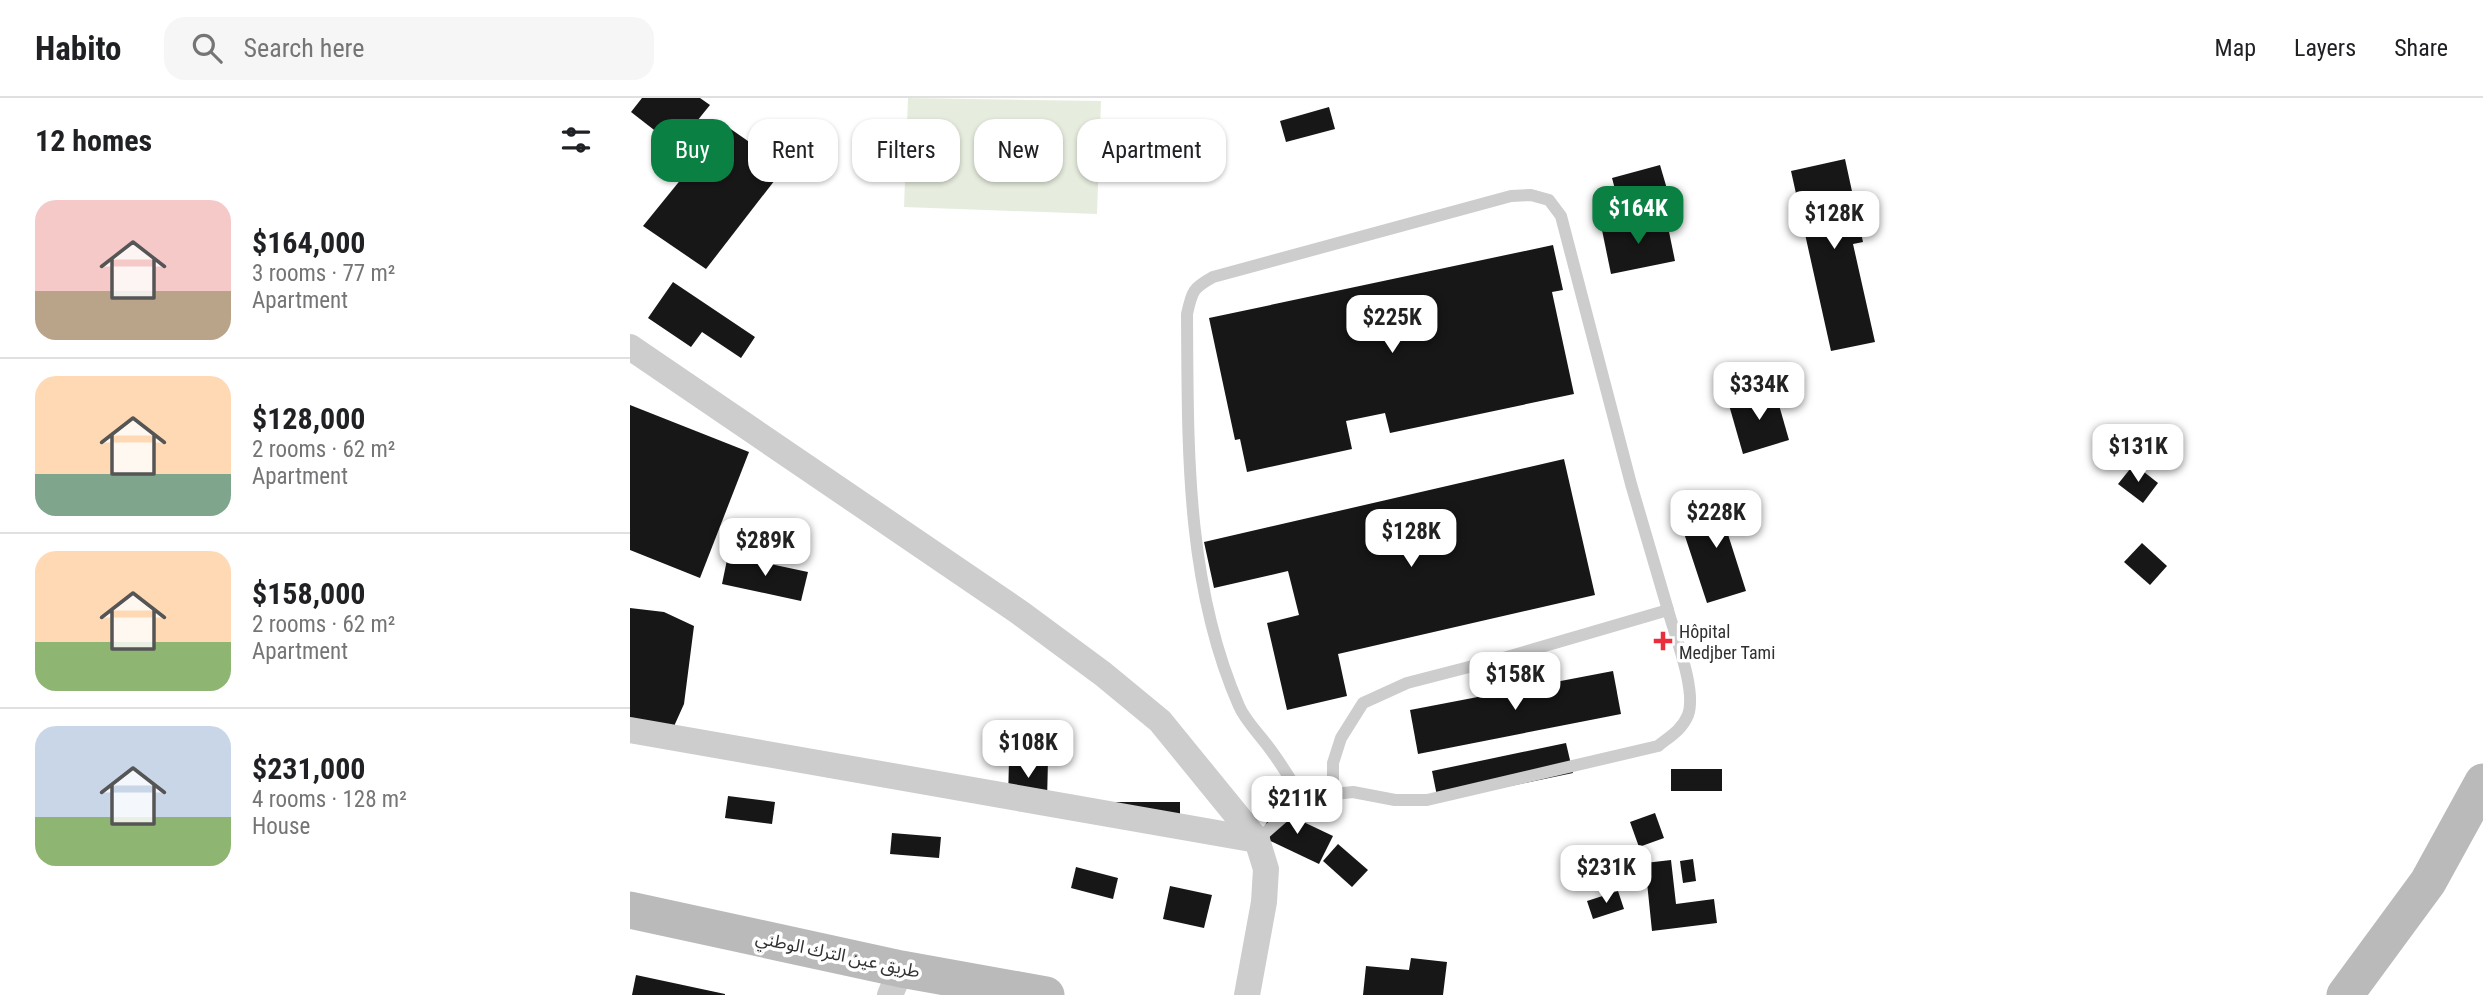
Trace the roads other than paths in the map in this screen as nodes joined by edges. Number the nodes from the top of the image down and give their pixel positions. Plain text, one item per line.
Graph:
1 (630, 347) edge
2 (1668, 610) junction
3 (630, 730) edge
4 (2483, 782) edge
5 (1333, 794) junction
6 (1305, 803) junction
7 (1257, 840) junction
8 (630, 910) edge
9 (895, 982) edge
10 (1046, 995) edge
11 (1247, 995) edge
12 (2345, 995) edge

1 - 7 street
2 - 5 lane
2 - 5 lane
2 - 6 lane
3 - 7 street
4 - 12 main road
5 - 6 lane
6 - 7 lane
7 - 11 street
8 - 9 main road, طريق عين الترك الوطني
9 - 10 main road, طريق عين الترك الوطني

